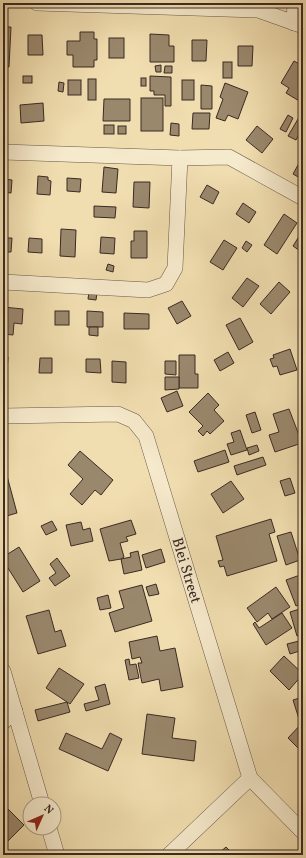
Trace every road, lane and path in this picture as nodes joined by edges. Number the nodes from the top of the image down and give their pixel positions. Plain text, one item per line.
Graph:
1 (37, 3) edge
2 (295, 3) edge
3 (299, 25) edge
4 (3, 152) edge
5 (180, 158) junction
6 (301, 194) edge
7 (3, 282) edge
8 (3, 416) edge
9 (3, 671) edge
10 (15, 711) junction
11 (3, 722) edge
12 (250, 778) junction
13 (40, 796) edge
14 (303, 832) edge
15 (52, 836) edge
16 (57, 855) edge
17 (169, 855) edge

1 - 3 street
2 - 3 street
4 - 5 street
5 - 6 street
5 - 7 street
8 - 12 street, Blei Street
9 - 10 street
10 - 11 street
10 - 13 street
12 - 14 street, Blei Street
12 - 17 street
15 - 16 street

